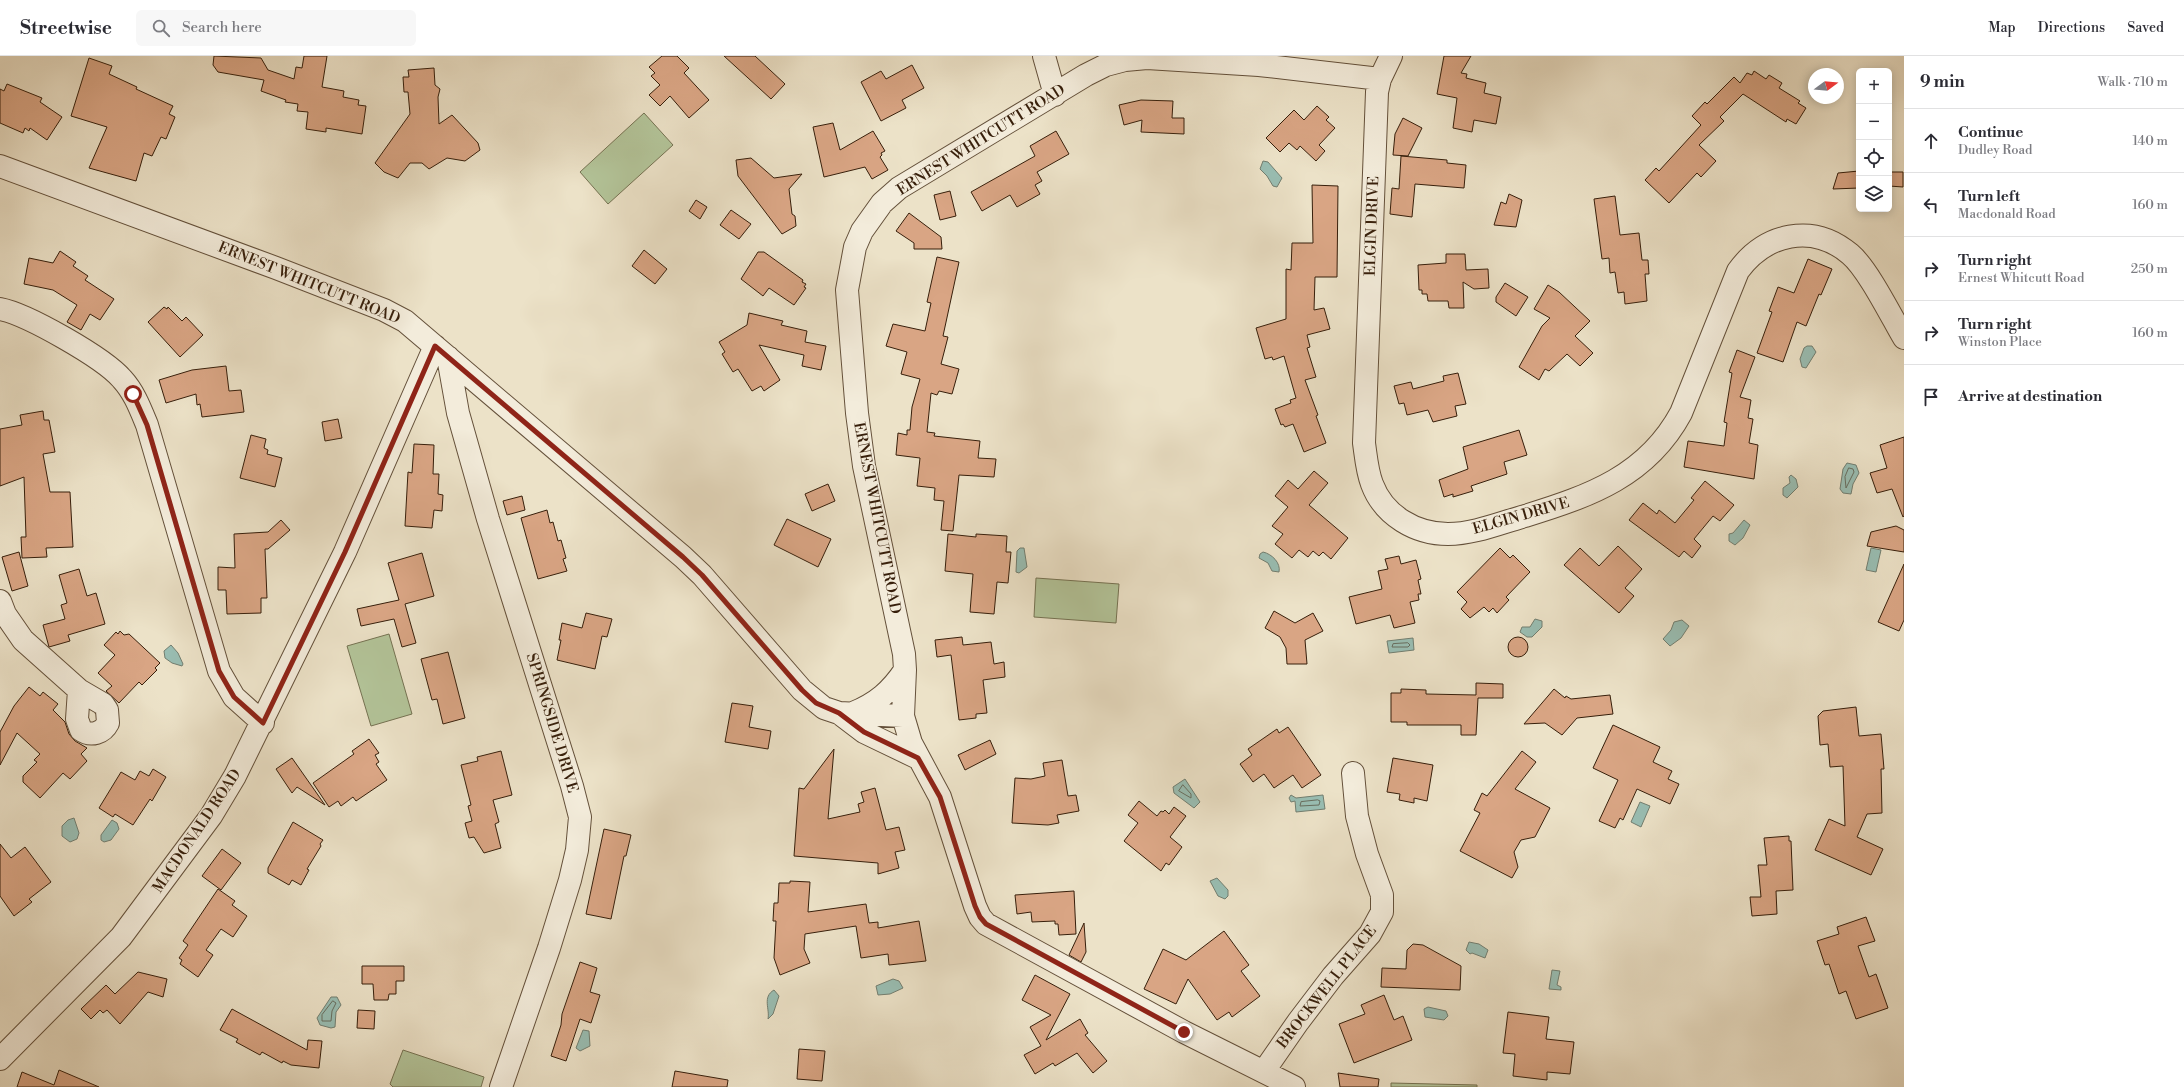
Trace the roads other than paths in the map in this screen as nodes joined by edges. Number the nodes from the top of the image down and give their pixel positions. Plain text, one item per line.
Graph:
1 (1044, 56) edge
2 (1391, 56) edge
3 (1380, 79) junction
4 (1054, 95) junction
5 (0, 166) edge
6 (0, 309) edge
7 (1904, 338) edge
8 (442, 352) junction
9 (0, 601) edge
10 (905, 670) junction
11 (79, 690) dead end
12 (844, 713) junction
13 (903, 716) junction
14 (263, 723) junction
15 (918, 758) junction
16 (1353, 774) dead end
17 (0, 1059) edge
18 (1264, 1071) junction
19 (502, 1087) edge
20 (1294, 1087) edge

1 - 4 street
2 - 3 street, ELGIN DRIVE
3 - 4 street, ERNEST WHITCUTT ROAD
3 - 7 street, ELGIN DRIVE
4 - 10 street, ERNEST WHITCUTT ROAD
5 - 8 street, ERNEST WHITCUTT ROAD
6 - 14 street
8 - 12 street, ERNEST WHITCUTT ROAD
8 - 14 street, MACDONALD ROAD
8 - 19 street, SPRINGSIDE DRIVE
9 - 11 street
10 - 12 street
10 - 13 street, ERNEST WHITCUTT ROAD
12 - 13 street, ERNEST WHITCUTT ROAD
12 - 15 street, ERNEST WHITCUTT ROAD
13 - 15 street
14 - 17 street, MACDONALD ROAD
15 - 18 street
16 - 18 street, BROCKWELL PLACE
18 - 20 street

